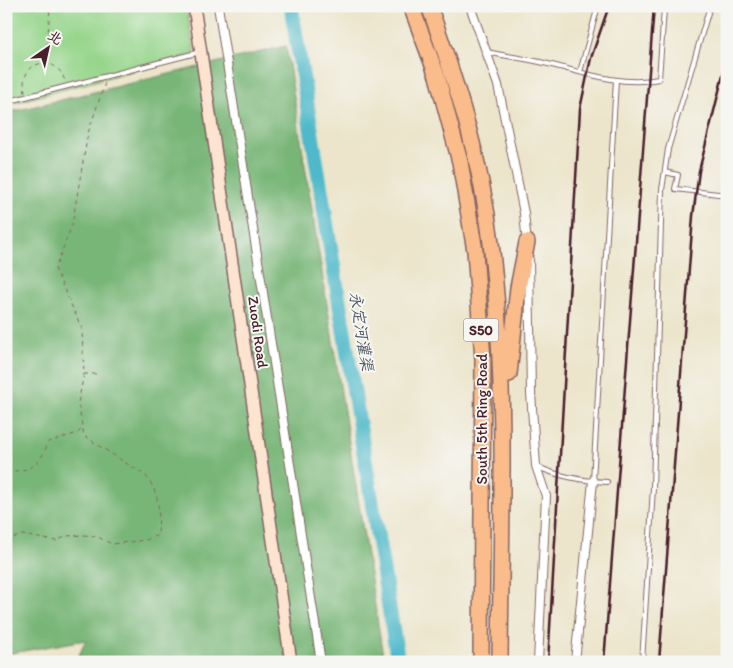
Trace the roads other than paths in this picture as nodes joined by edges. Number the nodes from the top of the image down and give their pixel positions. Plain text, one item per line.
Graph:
1 (194, 6) edge
2 (218, 6) edge
3 (411, 6) edge
4 (429, 6) edge
5 (470, 6) edge
6 (598, 6) edge
7 (666, 6) edge
8 (710, 6) edge
9 (201, 52) junction
10 (487, 52) junction
11 (580, 72) junction
12 (616, 80) junction
13 (6, 102) edge
14 (6, 107) edge
15 (665, 172) junction
16 (727, 195) edge
17 (527, 242) junction
18 (502, 440) junction
19 (536, 466) junction
20 (593, 481) junction
21 (607, 482) dead end
22 (292, 662) edge
23 (321, 662) edge
24 (481, 662) edge
25 (500, 662) edge
26 (538, 662) edge
27 (575, 662) edge
28 (642, 662) edge

1 - 9 main road, Zuodi Road
2 - 23 street
3 - 24 highway, South 5th Ring Road / S50
4 - 18 highway, South 5th Ring Road / S50
5 - 10 street
6 - 11 lane
7 - 12 lane
8 - 15 lane
9 - 13 lane
9 - 22 main road, Zuodi Road
10 - 11 lane
10 - 17 street
11 - 12 lane
12 - 20 lane
13 - 14 lane
15 - 16 lane
15 - 28 lane
17 - 18 highway
17 - 19 street
18 - 25 highway, South 5th Ring Road / S50
19 - 20 lane
19 - 26 street
20 - 21 lane
20 - 27 street

